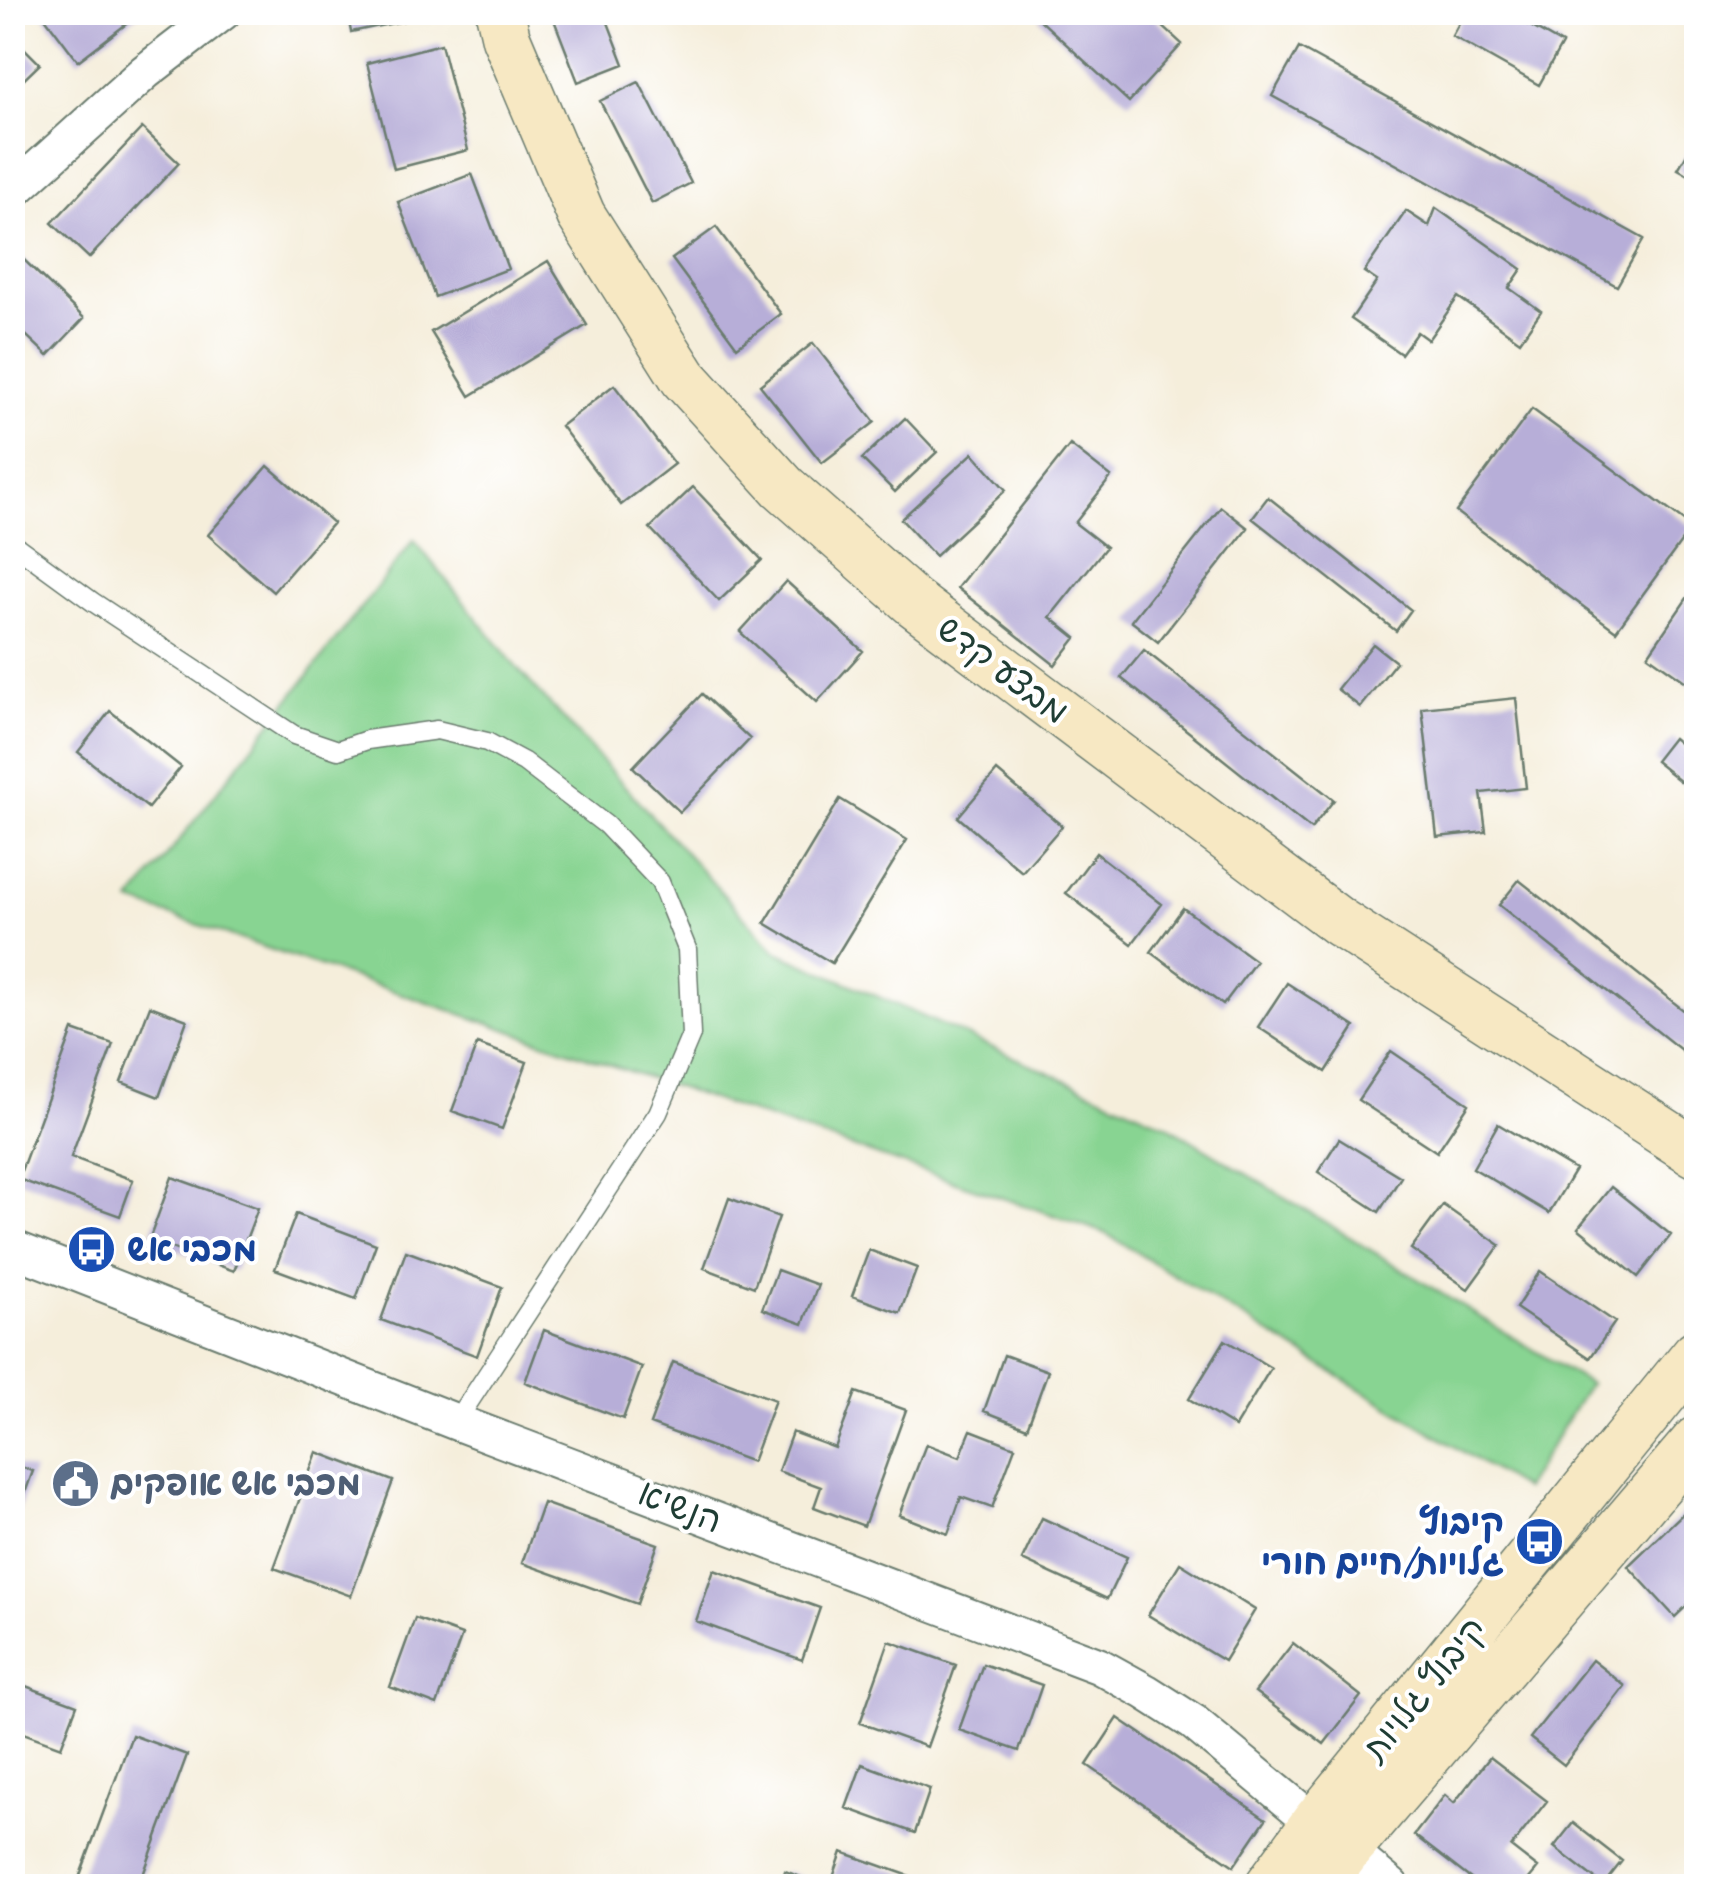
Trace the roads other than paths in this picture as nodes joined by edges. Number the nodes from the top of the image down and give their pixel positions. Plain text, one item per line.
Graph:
1 (223, 12) edge
2 (500, 12) edge
3 (12, 192) edge
4 (12, 543) edge
5 (1696, 1153) edge
6 (12, 1248) edge
7 (1696, 1354) edge
8 (456, 1422) junction
9 (1696, 1441) edge
10 (1327, 1853) edge
11 (1268, 1886) edge
12 (1392, 1886) edge

1 - 3 street
2 - 5 street, מבצע קדש
4 - 8 lane
6 - 8 street, הנשיא
7 - 10 street, קיבוץ גלויות
8 - 10 street, הנשיא
9 - 10 street, קיבוץ גלויות
10 - 11 street, קיבוץ גלויות
10 - 12 street, הנשיא

